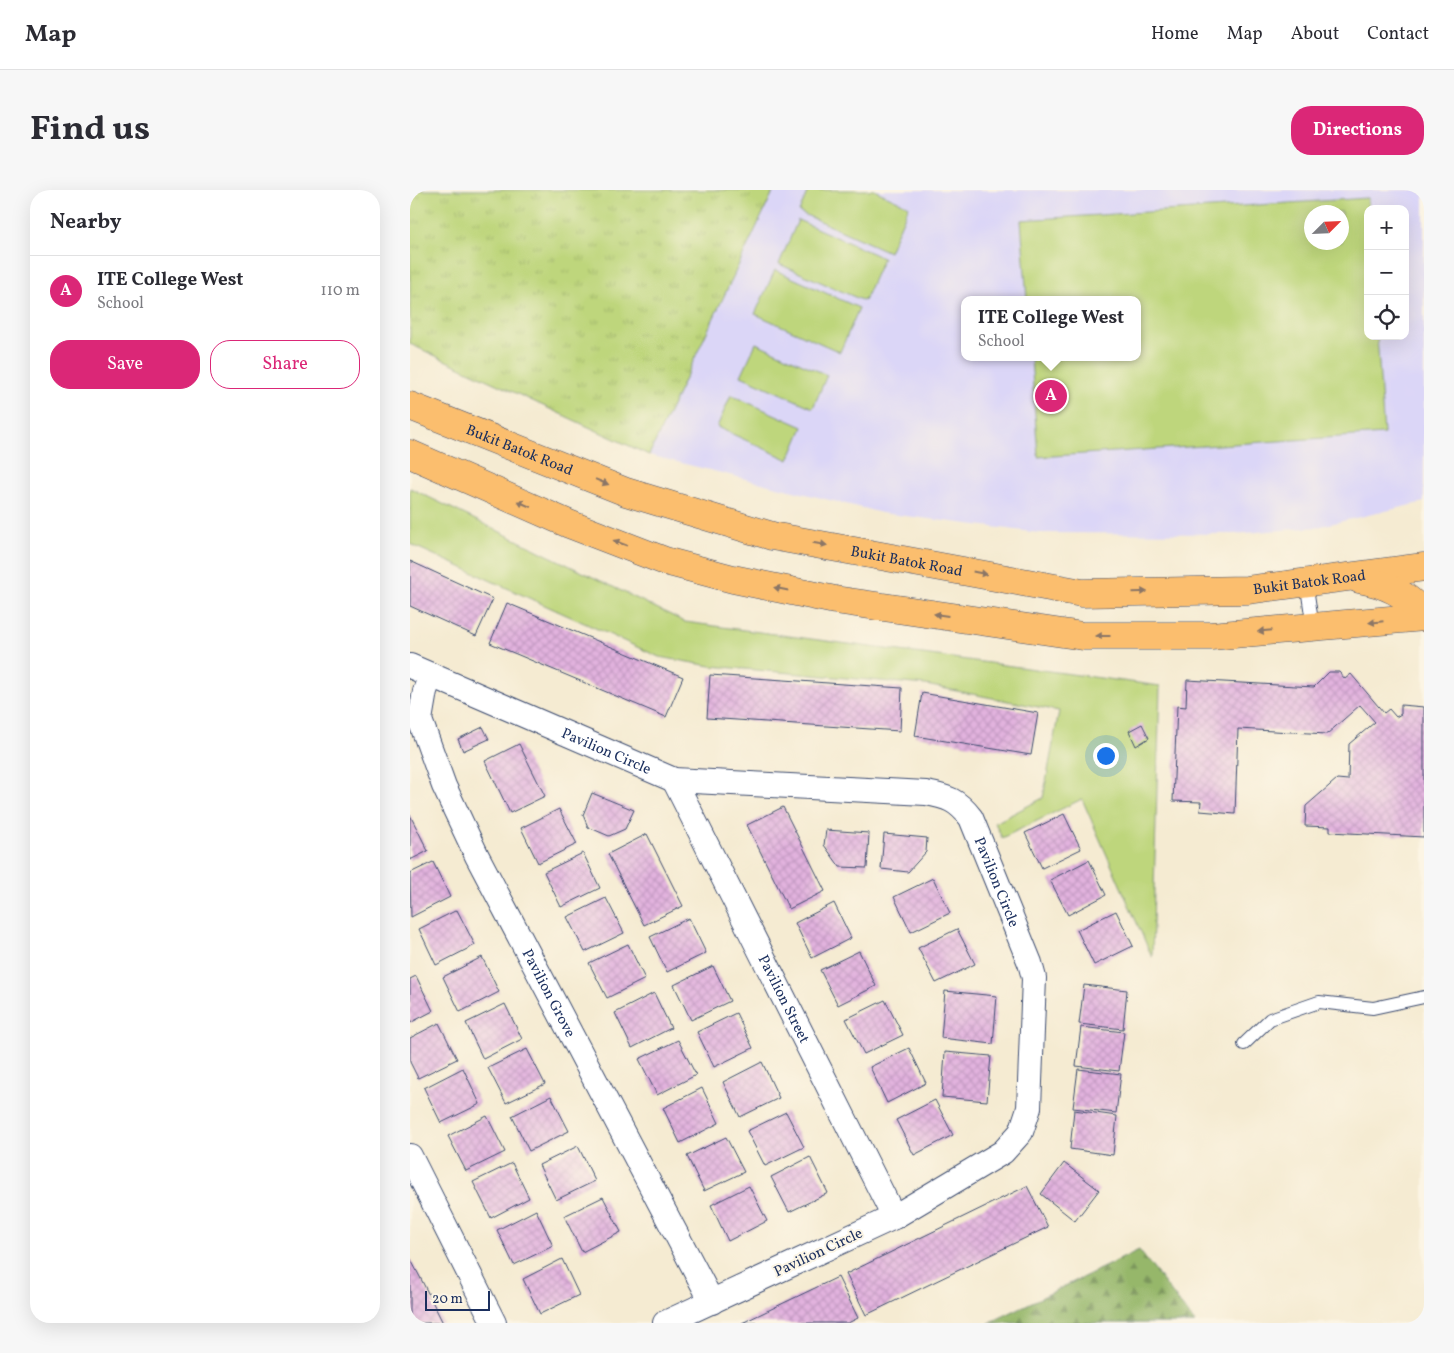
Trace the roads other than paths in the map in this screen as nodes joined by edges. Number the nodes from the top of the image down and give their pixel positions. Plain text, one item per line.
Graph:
1 (410, 406) edge
2 (410, 454) edge
3 (1424, 567) edge
4 (1348, 576) junction
5 (1306, 582) junction
6 (1424, 616) edge
7 (1314, 628) junction
8 (420, 670) edge
9 (674, 780) junction
10 (1424, 997) edge
11 (1244, 1044) dead end
12 (410, 1156) edge
13 (894, 1217) junction
14 (712, 1302) junction
15 (494, 1323) edge
16 (665, 1323) edge

1 -> 5 main road, Bukit Batok Road
7 -> 2 main road
3 - 4 main road, Bukit Batok Road
4 - 5 main road, Bukit Batok Road
4 - 6 main road
5 - 7 lane
6 -> 7 main road
8 - 9 street, Pavilion Circle
8 - 14 street, Pavilion Grove
9 - 13 street, Pavilion Street
9 - 13 street, Pavilion Circle
10 - 11 lane
12 - 15 street
13 - 14 street, Pavilion Circle
14 - 16 street, Pavilion Circle

